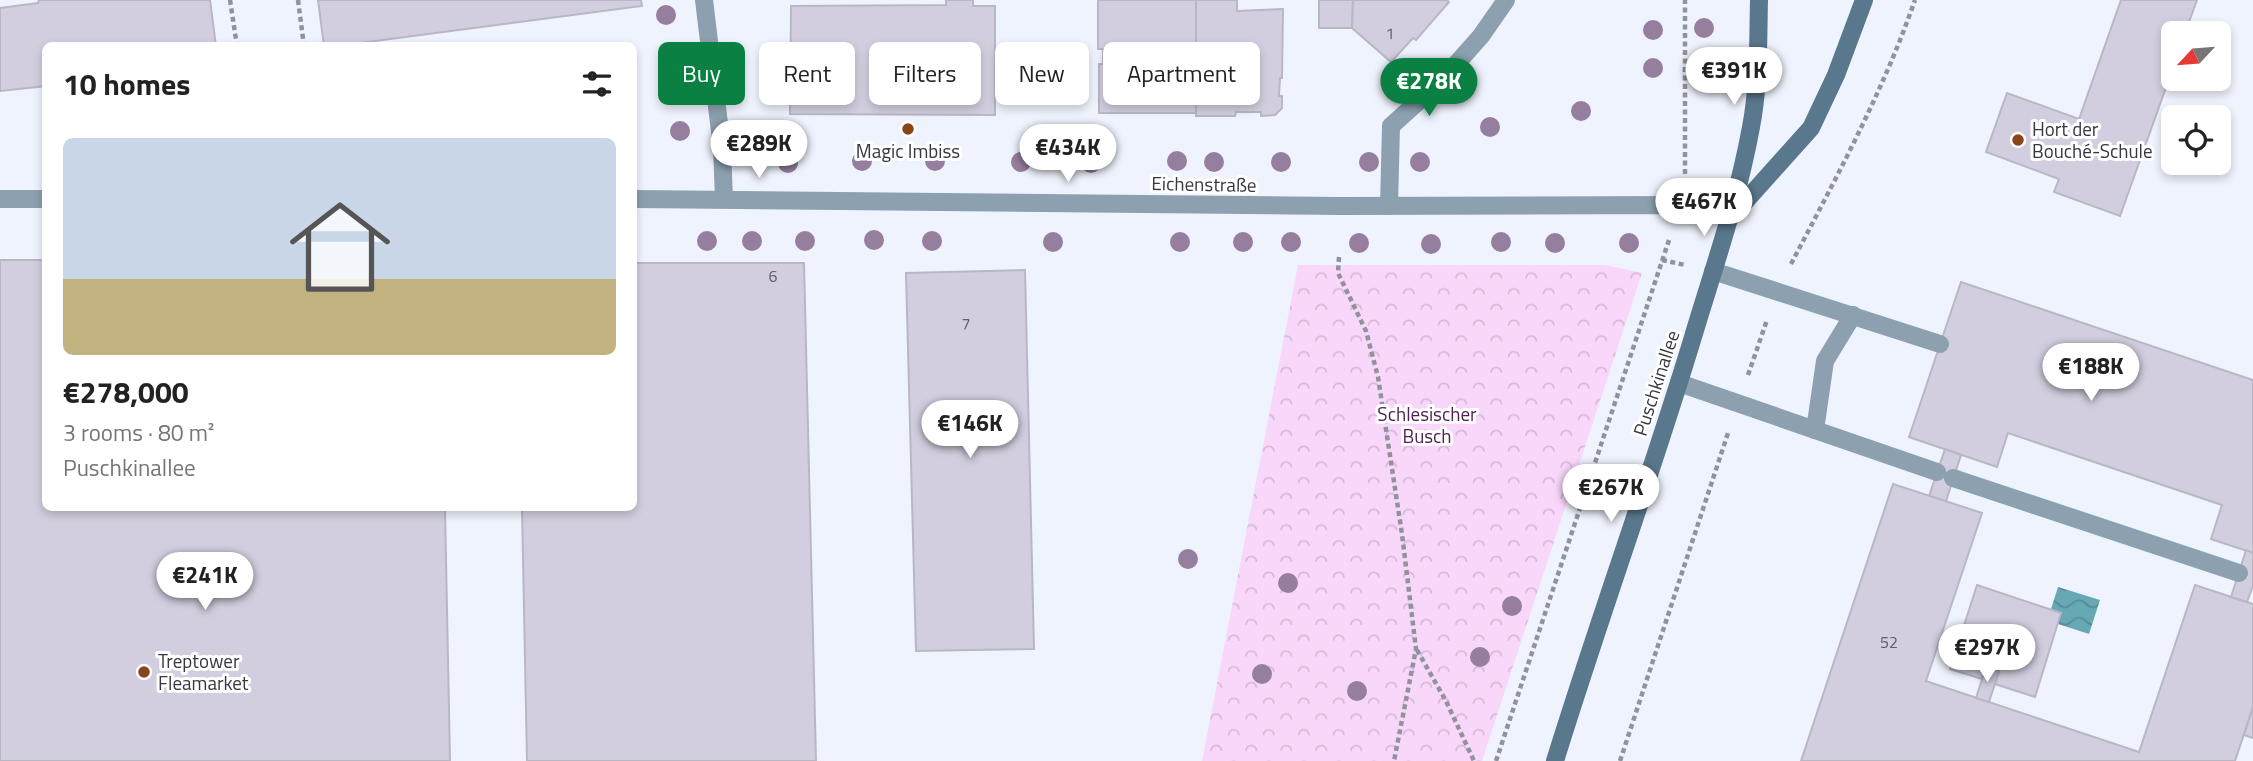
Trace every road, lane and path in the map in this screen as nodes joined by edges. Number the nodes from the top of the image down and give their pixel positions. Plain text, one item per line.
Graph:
1 (230, 0) edge
2 (298, 0) edge
3 (704, 0) edge
4 (1506, 0) edge
5 (1685, 0) edge
6 (1759, 0) edge
7 (1864, 0) edge
8 (1915, 0) edge
9 (236, 42) edge
10 (303, 42) edge
11 (1685, 151) dead end
12 (0, 199) edge
13 (42, 199) edge
14 (637, 199) edge
15 (724, 199) junction
16 (1389, 206) junction
17 (1731, 217) junction
18 (1339, 257) dead end
19 (1662, 260) dead end
20 (1713, 271) junction
21 (1777, 291) junction
22 (1853, 315) junction
23 (1940, 344) dead end
24 (1679, 383) junction
25 (1738, 403) junction
26 (1815, 430) junction
27 (2239, 573) dead end
28 (1416, 649) junction
29 (1394, 761) edge
30 (1474, 761) edge
31 (1496, 761) edge
32 (1555, 761) edge
33 (1620, 761) edge

1 - 9 path
2 - 10 path
3 - 15 street
4 - 16 street
5 - 11 path
6 - 17 main road, Puschkinallee
7 - 17 main road, Puschkinallee
8 - 21 path
12 - 13 street
14 - 15 street, Eichenstraße
15 - 16 street, Eichenstraße
16 - 17 street, Eichenstraße
17 - 20 main road, Puschkinallee
18 - 28 path
19 - 31 path
20 - 21 street
20 - 24 main road, Puschkinallee
21 - 22 street
21 - 25 path
22 - 23 street
22 - 26 street
24 - 25 street
24 - 32 main road, Puschkinallee
25 - 26 street
25 - 33 path
26 - 27 street
28 - 29 path
28 - 30 path

